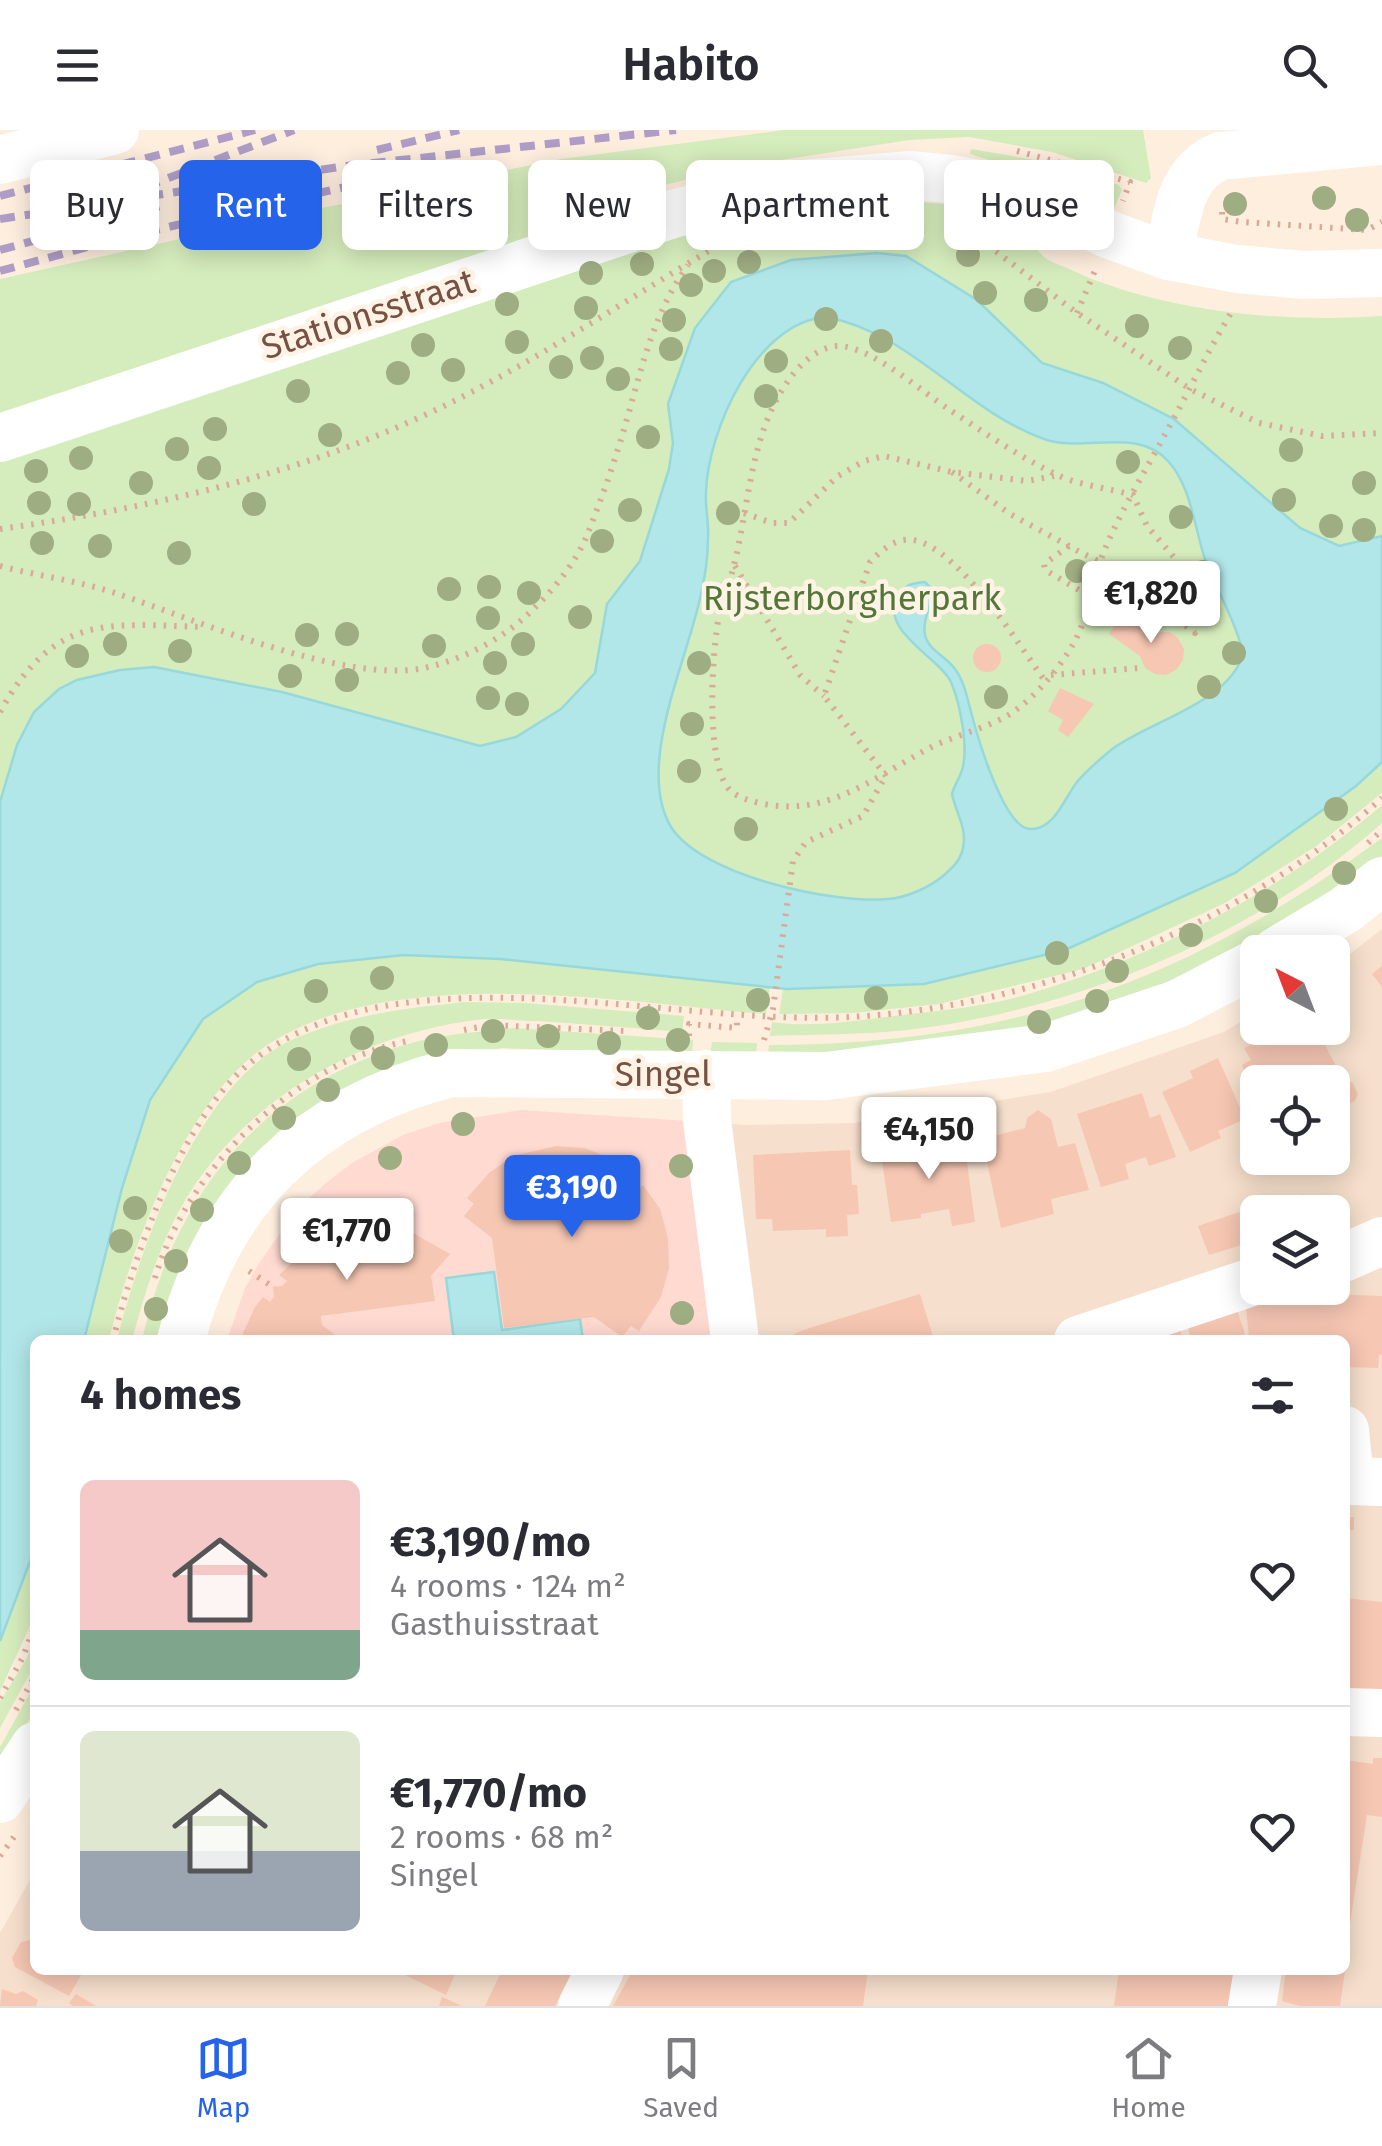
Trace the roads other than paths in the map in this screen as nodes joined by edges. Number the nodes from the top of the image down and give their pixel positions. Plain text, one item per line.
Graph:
1 (115, 130) edge
2 (1382, 142) edge
3 (0, 160) edge
4 (1168, 256) junction
5 (1382, 273) edge
6 (0, 438) edge
7 (1382, 881) edge
8 (1303, 935) edge
9 (1240, 971) edge
10 (698, 1055) junction
11 (1382, 1240) edge
12 (1350, 1255) edge
13 (1240, 1286) edge
14 (182, 1335) edge
15 (734, 1335) edge
16 (1093, 1335) edge
17 (1350, 1481) edge
18 (1382, 1482) edge
19 (1350, 1712) edge
20 (1382, 1712) edge
21 (30, 1754) edge
22 (0, 1799) edge
23 (598, 1975) edge
24 (1257, 1975) edge
25 (582, 2006) edge
26 (1252, 2006) edge

1 - 3 street
2 - 4 street
4 - 5 street, Stationsstraat
4 - 6 street, Stationsstraat
7 - 8 street
9 - 10 street, Singel
10 - 14 street, Singel
10 - 15 street
11 - 12 street
13 - 16 street
17 - 18 street
19 - 20 street
21 - 22 street
23 - 25 street
24 - 26 street

